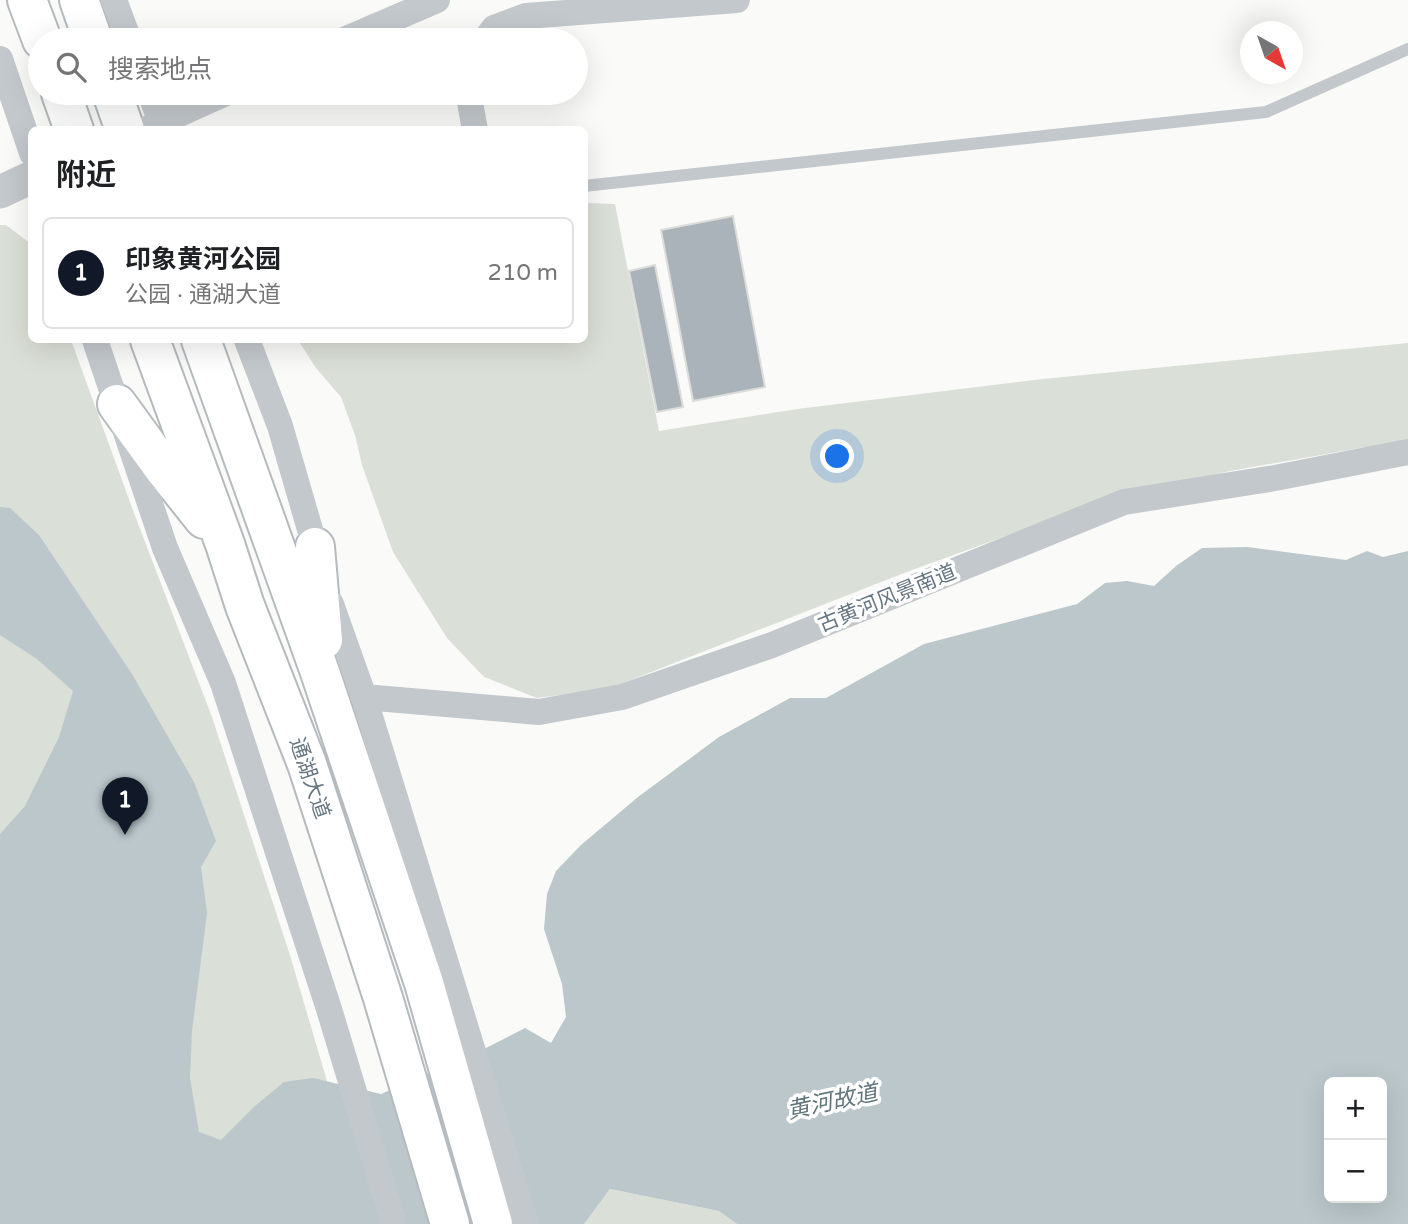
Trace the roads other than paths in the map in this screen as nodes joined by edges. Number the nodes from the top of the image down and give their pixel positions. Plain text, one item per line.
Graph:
1 (79, 0) edge
2 (437, 0) edge
3 (737, 0) edge
4 (115, 4) edge
5 (89, 28) edge
6 (124, 28) edge
7 (372, 28) edge
8 (494, 28) edge
9 (1408, 49) edge
10 (0, 59) edge
11 (65, 105) edge
12 (124, 105) edge
13 (149, 105) edge
14 (199, 105) edge
15 (472, 105) edge
16 (73, 126) edge
17 (146, 126) edge
18 (148, 126) edge
19 (152, 126) edge
20 (474, 126) edge
21 (28, 141) edge
22 (28, 179) edge
23 (588, 186) edge
24 (0, 192) edge
25 (96, 343) edge
26 (151, 343) edge
27 (202, 343) edge
28 (248, 343) edge
29 (117, 404) junction
30 (1408, 452) edge
31 (225, 544) junction
32 (315, 547) junction
33 (324, 685) junction
34 (364, 697) junction
35 (435, 977) junction
36 (394, 1224) edge
37 (450, 1224) edge
38 (493, 1224) edge
39 (526, 1224) edge

1 - 5 main road
2 - 7 street
3 - 8 street
4 - 6 street
9 - 23 lane
10 - 21 street
11 - 16 main road
12 - 17 main road
13 - 18 street
14 - 19 street
15 - 20 street
22 - 24 street
25 - 29 street
26 - 31 main road, 通湖大道
27 - 33 main road, 通湖大道
28 - 32 street
29 - 31 main road
29 - 36 street
30 - 34 street, 古黄河风景南道
31 - 37 main road, 通湖大道
32 - 33 main road
32 - 34 street
33 - 35 main road, 通湖大道
34 - 35 street
35 - 38 main road, 通湖大道
35 - 39 street

